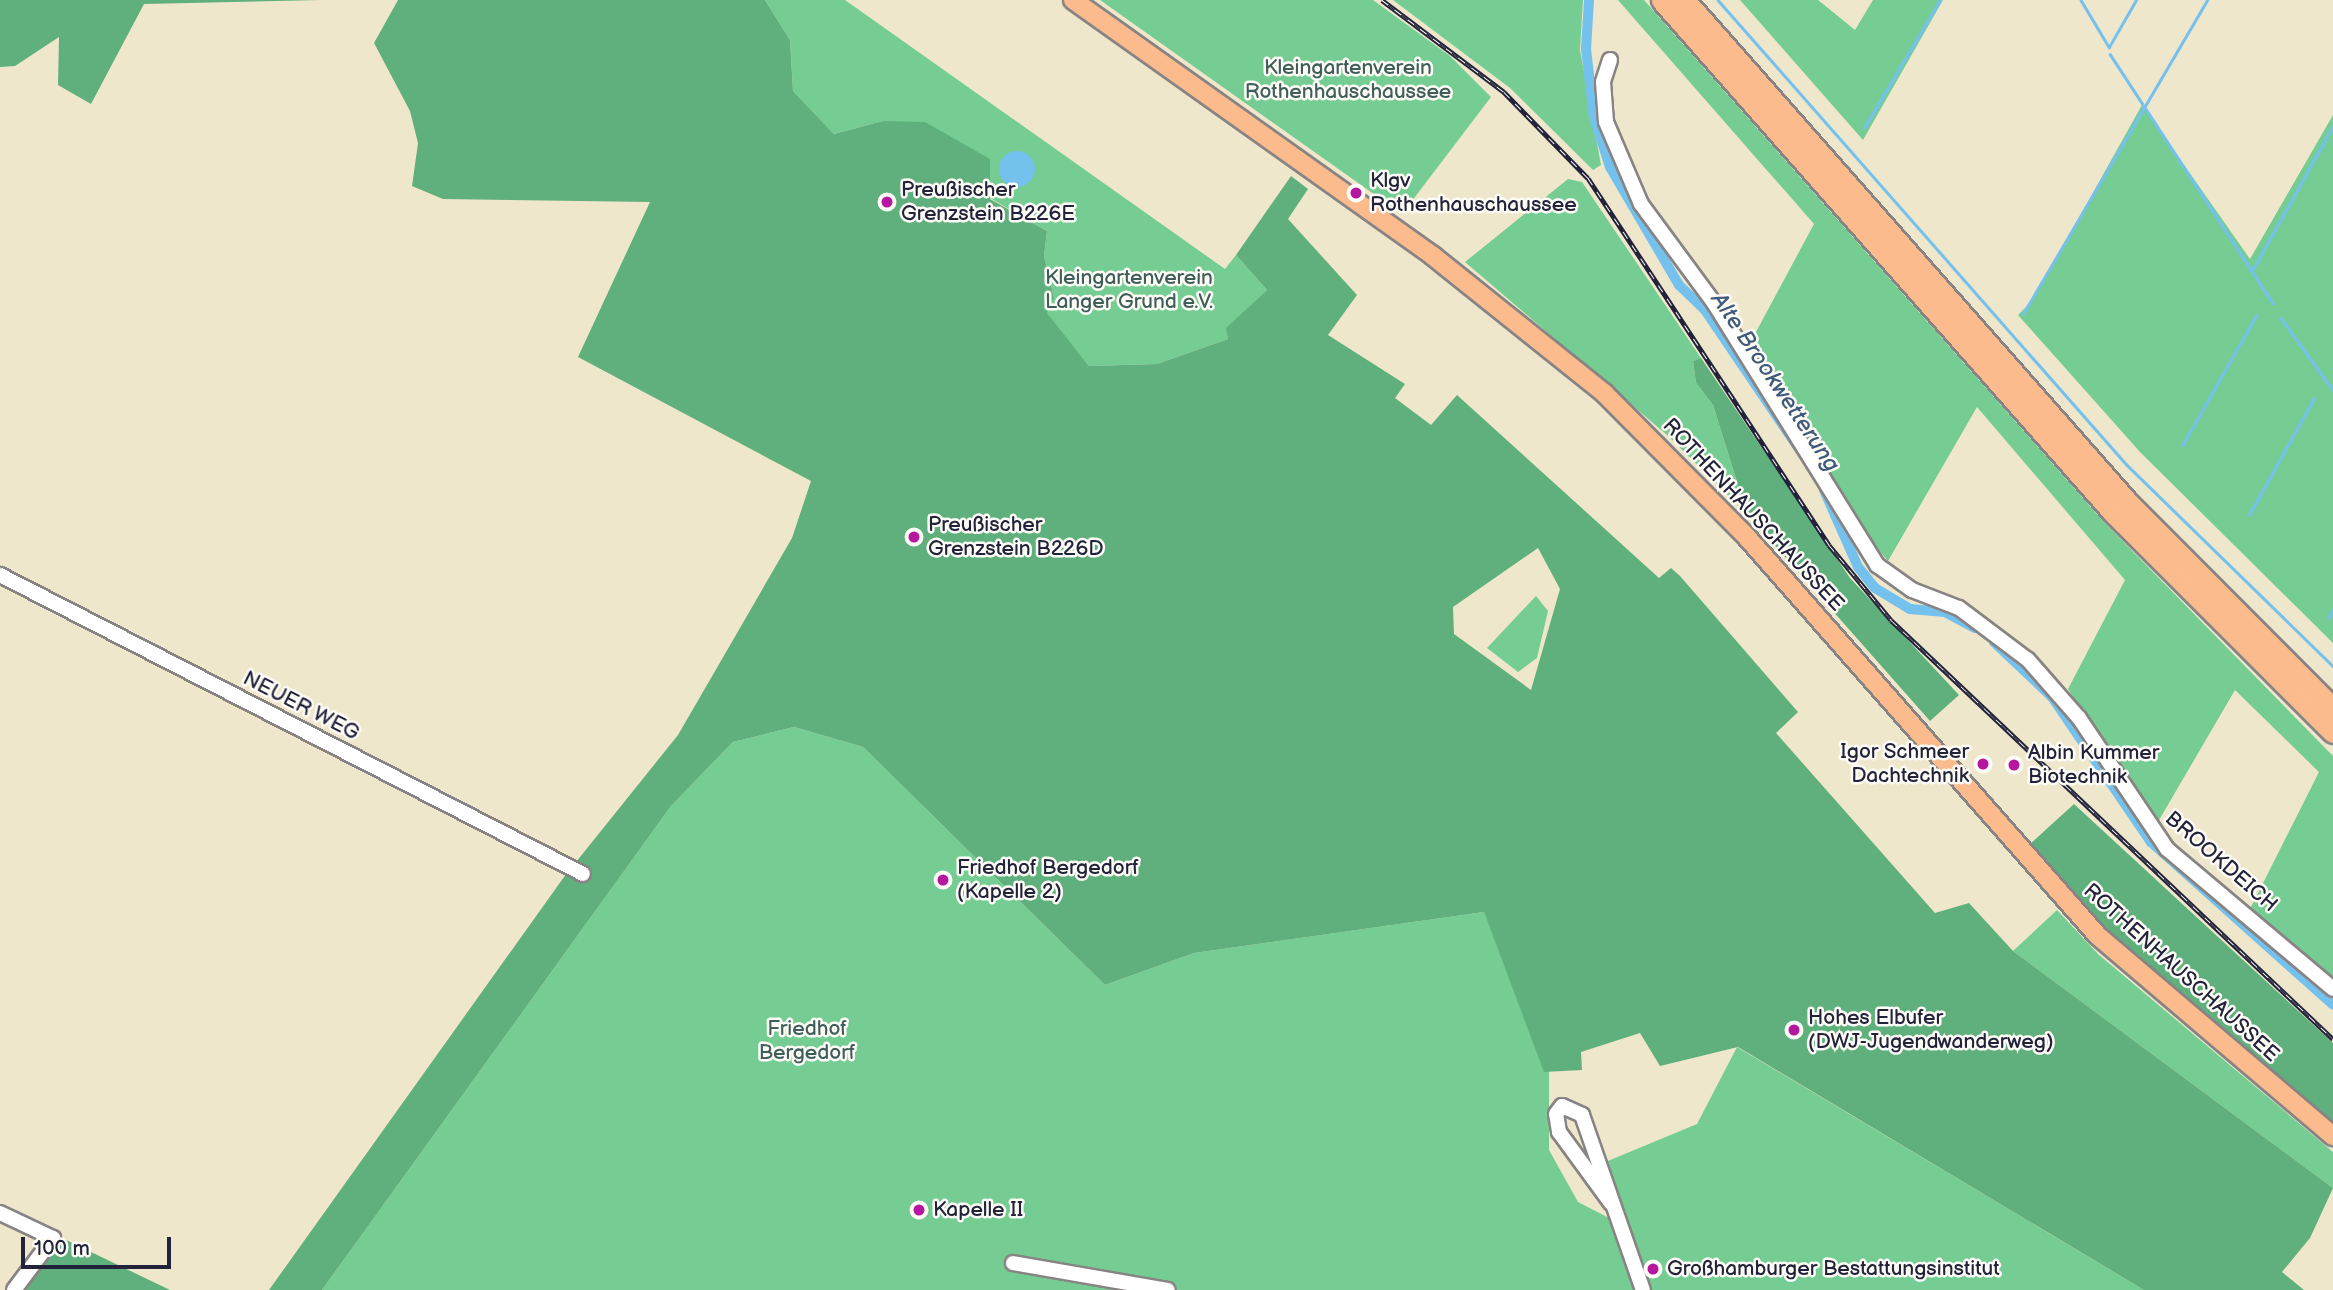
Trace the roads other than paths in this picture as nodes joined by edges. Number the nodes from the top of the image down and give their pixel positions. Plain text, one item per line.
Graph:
1 (1073, 0) edge
2 (1662, 0) edge
3 (1684, 0) edge
4 (1610, 60) dead end
5 (0, 575) edge
6 (2333, 709) edge
7 (2333, 732) edge
8 (583, 874) dead end
9 (2333, 989) edge
10 (2333, 1136) edge
11 (1611, 1203) junction
12 (0, 1213) edge
13 (1013, 1263) dead end
14 (13, 1290) edge
15 (1168, 1290) edge
16 (1643, 1290) edge

1 - 10 main road, ROTHENHAUSCHAUSSEE
2 - 7 highway
3 - 6 highway
4 - 9 street, BROOKDEICH
5 - 8 street, NEUER WEG
11 - 11 street
11 - 16 street
12 - 14 street
13 - 15 street

